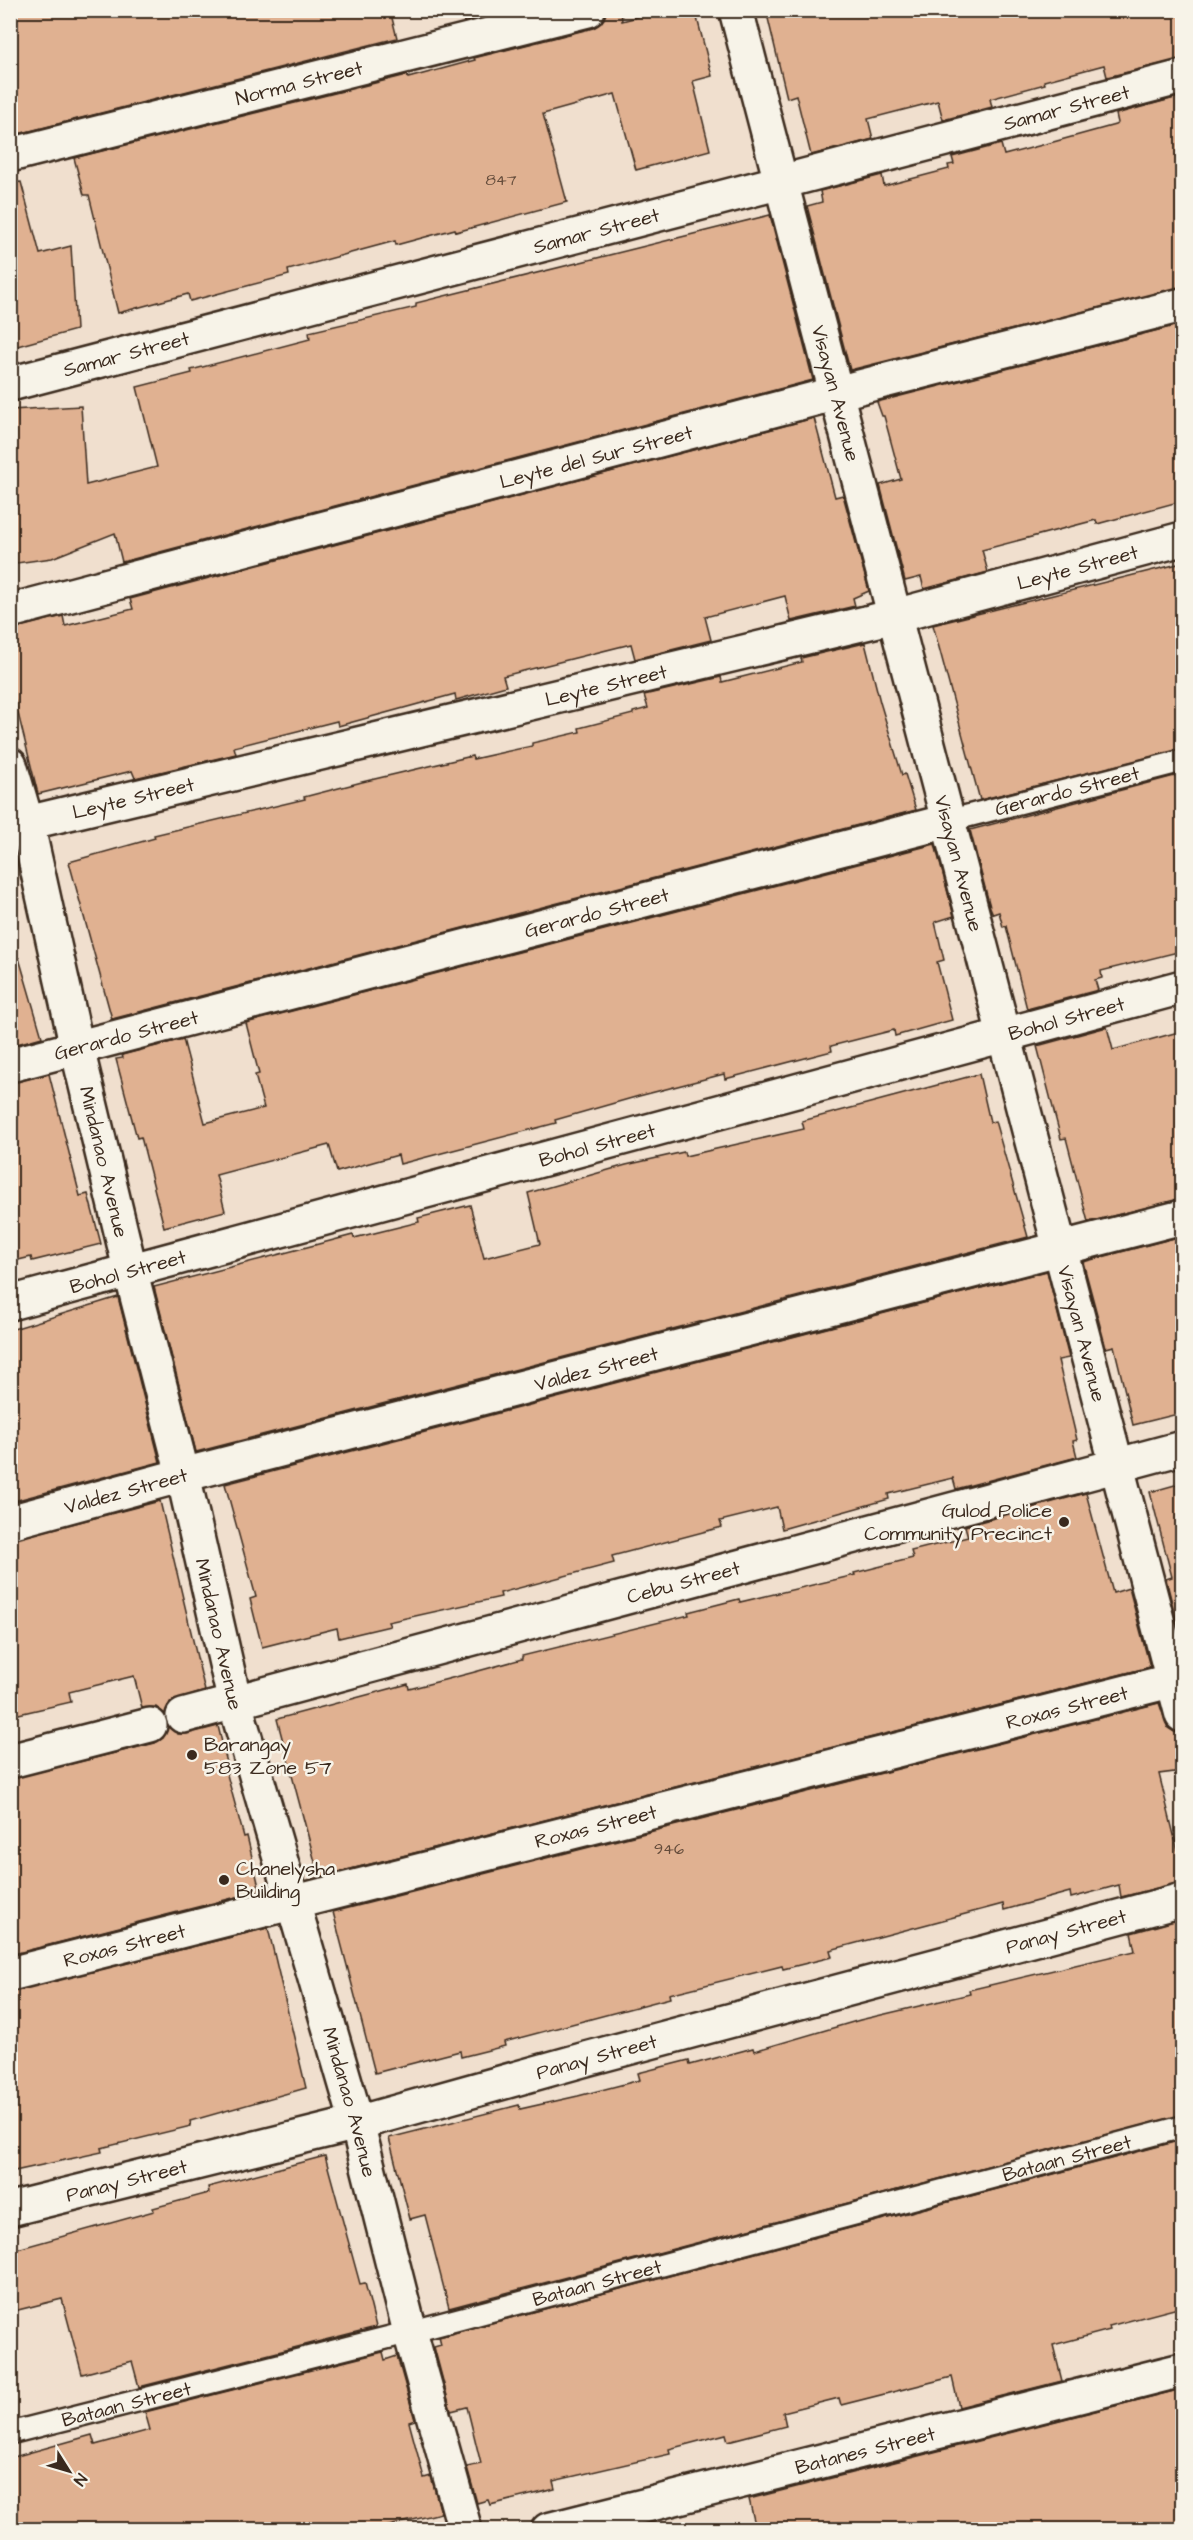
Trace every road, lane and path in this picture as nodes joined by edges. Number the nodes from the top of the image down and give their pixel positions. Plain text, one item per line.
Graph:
1 (588, 10) edge
2 (736, 10) edge
3 (1182, 77) edge
4 (10, 155) edge
5 (782, 183) junction
6 (1182, 304) edge
7 (10, 384) edge
8 (836, 393) junction
9 (1182, 539) edge
10 (10, 611) edge
11 (895, 616) junction
12 (1182, 761) edge
13 (10, 765) edge
14 (948, 821) junction
15 (19, 827) edge
16 (1182, 987) edge
17 (1004, 1034) junction
18 (77, 1048) junction
19 (10, 1065) edge
20 (1182, 1217) edge
21 (1061, 1249) junction
22 (130, 1269) junction
23 (10, 1303) edge
24 (1182, 1448) edge
25 (1117, 1465) junction
26 (183, 1475) junction
27 (10, 1522) edge
28 (1178, 1679) edge
29 (235, 1703) junction
30 (1182, 1715) edge
31 (183, 1716) dead end
32 (150, 1725) dead end
33 (10, 1761) edge
34 (1182, 1900) edge
35 (293, 1902) junction
36 (10, 1974) edge
37 (357, 2123) junction
38 (1182, 2127) edge
39 (10, 2209) edge
40 (410, 2332) junction
41 (1182, 2370) edge
42 (10, 2433) edge
43 (465, 2529) edge
44 (548, 2529) edge

1 - 4 street, Norma Street
2 - 5 street, Visayan Avenue
3 - 5 street, Samar Street
5 - 7 street, Samar Street
5 - 8 street, Visayan Avenue
6 - 8 street, Leyte del Sur Street
8 - 10 street, Leyte del Sur Street
8 - 11 street, Visayan Avenue
9 - 11 street, Leyte Street
11 - 14 street, Visayan Avenue
11 - 15 street, Leyte Street
12 - 14 lane, Gerardo Street
13 - 15 street, Mindanao Avenue
14 - 17 street, Visayan Avenue
14 - 18 street, Gerardo Street
15 - 18 street, Mindanao Avenue
16 - 17 street, Bohol Street
17 - 21 street, Visayan Avenue
17 - 22 street, Bohol Street
18 - 19 street, Gerardo Street
18 - 22 street, Mindanao Avenue
20 - 21 street, Valdez Street
21 - 25 street, Visayan Avenue
21 - 26 street, Valdez Street
22 - 23 street, Bohol Street
22 - 26 street, Mindanao Avenue
24 - 25 street, Cebu Street
25 - 28 street, Visayan Avenue
25 - 29 street, Cebu Street
26 - 27 street, Valdez Street
26 - 29 street, Mindanao Avenue
28 - 30 street, Visayan Avenue
28 - 35 street, Roxas Street
29 - 31 street, Cebu Street
29 - 35 street, Mindanao Avenue
32 - 33 street
34 - 37 street, Panay Street
35 - 36 street, Roxas Street
35 - 37 street, Mindanao Avenue
37 - 39 street, Panay Street
37 - 40 street, Mindanao Avenue
38 - 40 lane, Bataan Street
40 - 42 lane, Bataan Street
40 - 43 street, Mindanao Avenue
41 - 44 street, Batanes Street

